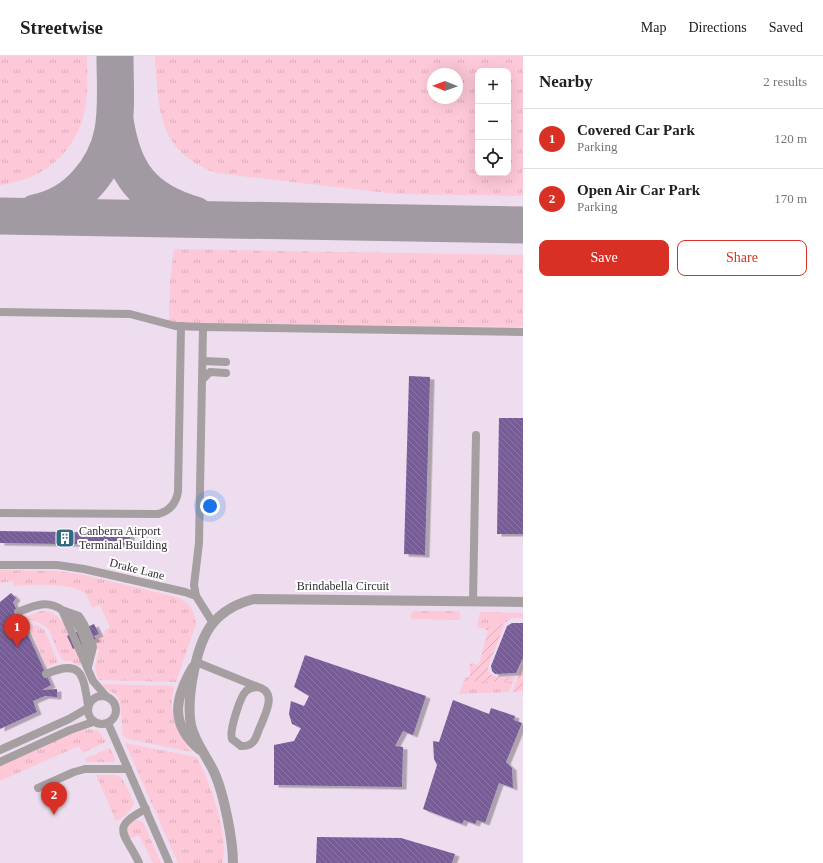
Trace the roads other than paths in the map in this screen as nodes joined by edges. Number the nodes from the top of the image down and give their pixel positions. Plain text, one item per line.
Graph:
1 (0, 312) edge
2 (181, 326) junction
3 (203, 327) junction
4 (523, 332) edge
5 (203, 361) junction
6 (226, 362) dead end
7 (226, 373) dead end
8 (202, 379) junction
9 (476, 435) dead end
10 (0, 513) edge
11 (0, 565) edge
12 (196, 596) junction
13 (473, 601) junction
14 (523, 602) edge
15 (62, 610) junction
16 (18, 612) dead end
17 (212, 623) junction
18 (196, 662) junction
19 (88, 667) junction
20 (46, 674) dead end
21 (258, 687) junction
22 (106, 696) junction
23 (88, 706) junction
24 (93, 722) junction
25 (108, 723) junction
26 (0, 750) edge
27 (0, 762) edge
28 (128, 769) junction
29 (38, 788) dead end
30 (146, 809) junction
31 (168, 859) edge
32 (233, 861) edge
33 (139, 863) edge
34 (172, 863) edge

1 - 2 lane
2 - 3 lane
2 - 10 lane
3 - 4 lane
3 - 5 lane
5 - 6 lane
5 - 8 lane
7 - 8 lane
8 - 12 lane
9 - 13 lane
11 - 12 lane, Drake Lane
12 - 17 lane
13 - 14 street, Brindabella Circuit
13 - 17 street, Brindabella Circuit
15 - 16 lane
15 - 19 lane
15 - 19 lane
17 - 18 street, Brindabella Circuit
18 - 21 lane
18 - 32 street, Brindabella Circuit
19 - 22 lane
20 - 23 lane
21 - 21 lane
22 - 23 lane
22 - 25 lane
23 - 24 lane
23 - 26 lane
24 - 25 lane
24 - 27 lane
25 - 28 lane
28 - 29 lane
28 - 30 lane
30 - 31 lane
30 - 33 lane
31 - 34 lane

